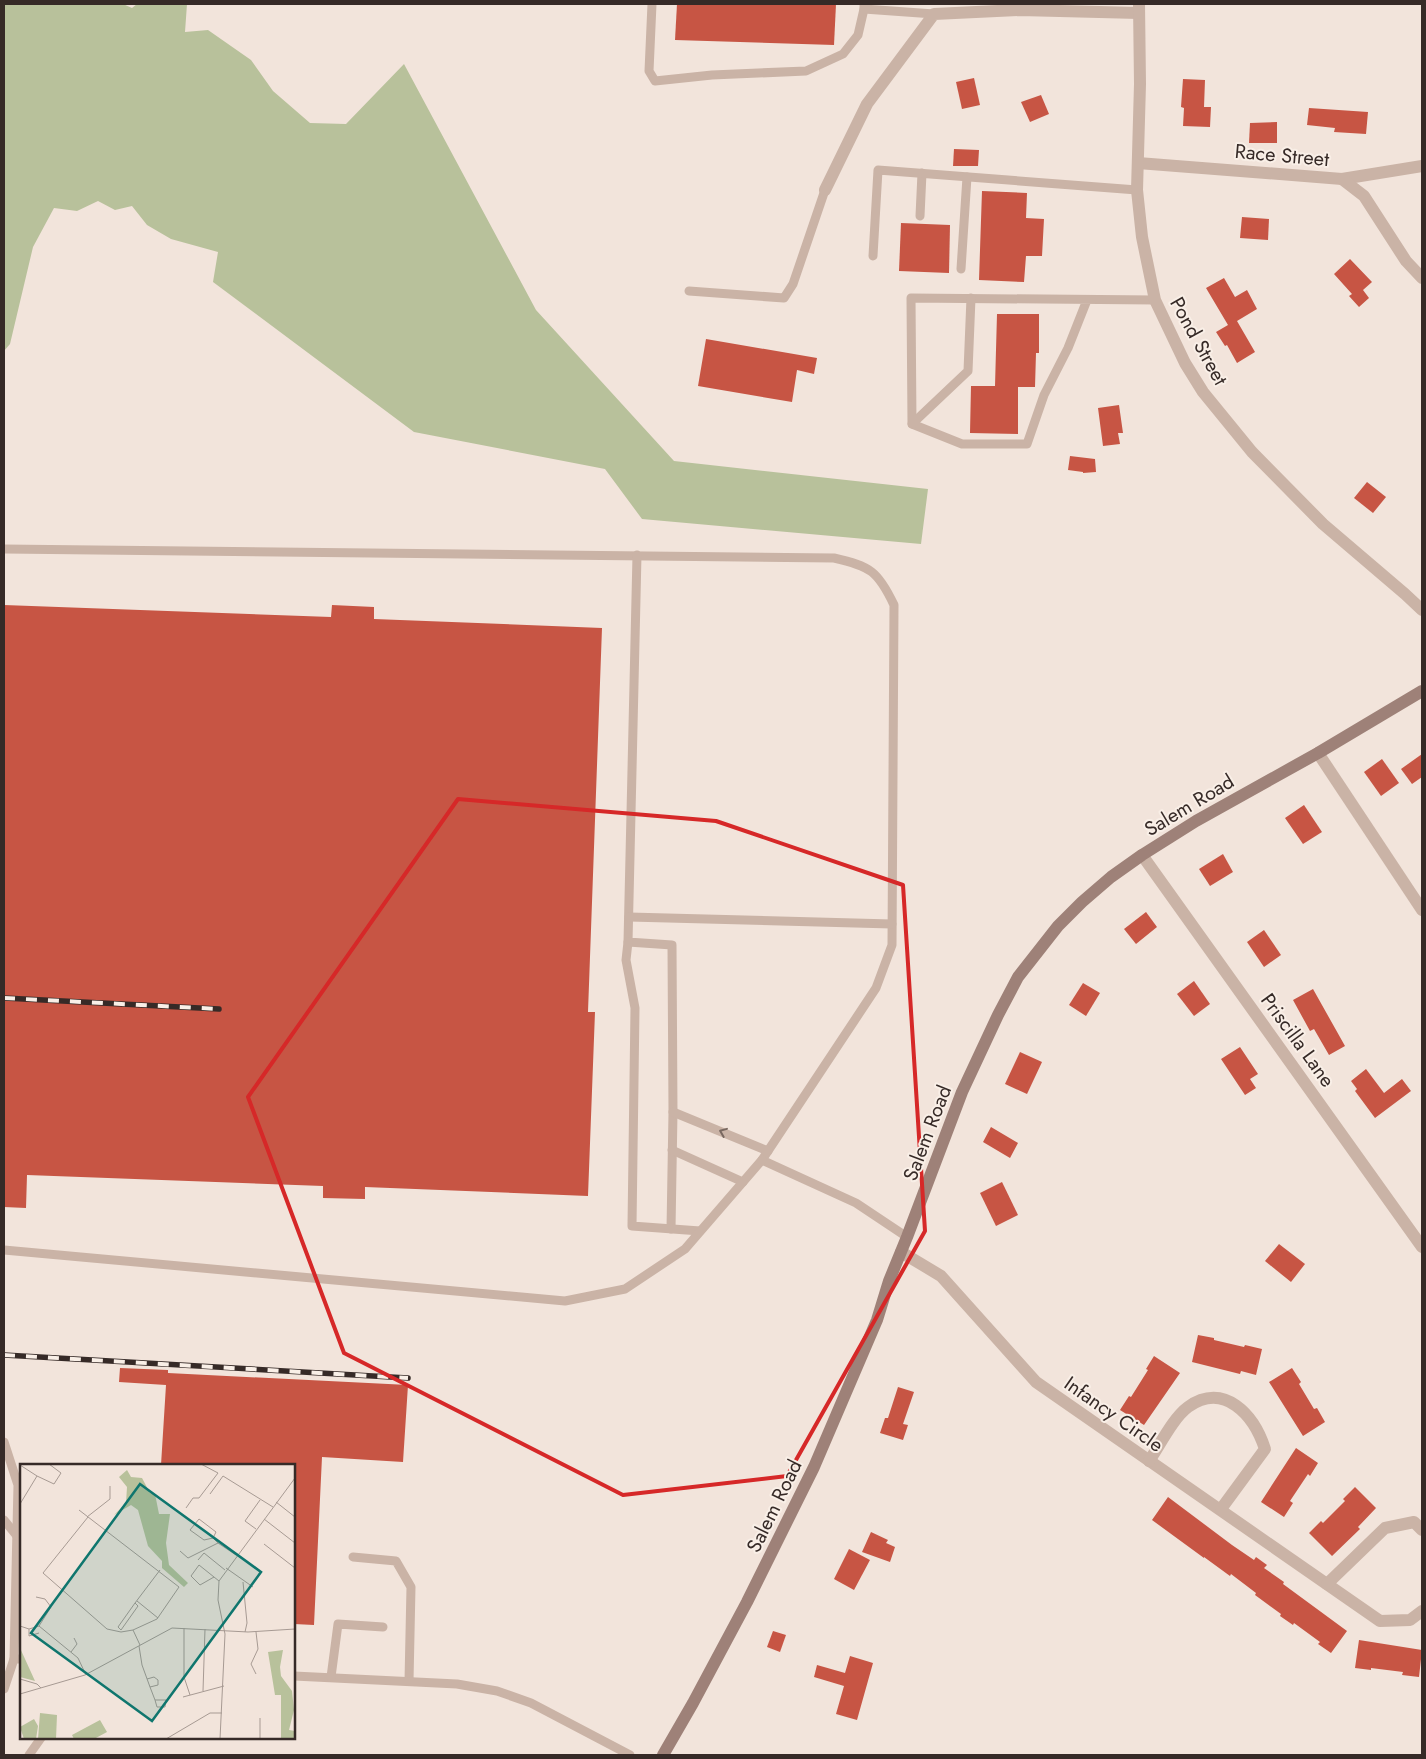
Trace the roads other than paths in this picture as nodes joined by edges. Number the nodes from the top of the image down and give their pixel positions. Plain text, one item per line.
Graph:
1 (652, 4) edge
2 (864, 6) edge
3 (1139, 8) edge
4 (934, 14) junction
5 (1138, 163) junction
6 (1422, 166) edge
7 (922, 173) junction
8 (967, 177) junction
9 (1342, 179) junction
10 (825, 190) joint
11 (1137, 190) junction
12 (920, 216) dead end
13 (873, 256) dead end
14 (961, 269) dead end
15 (1422, 278) edge
16 (689, 291) dead end
17 (971, 298) junction
18 (1087, 300) junction
19 (1155, 300) junction
20 (912, 424) junction
21 (4, 548) edge
22 (637, 555) junction
23 (1422, 610) edge
24 (1422, 692) edge
25 (1318, 753) junction
26 (1142, 855) junction
27 (1422, 910) edge
28 (629, 916) junction
29 (892, 924) junction
30 (628, 942) junction
31 (673, 1112) junction
32 (672, 1150) junction
33 (768, 1151) junction
34 (762, 1160) junction
35 (743, 1182) junction
36 (671, 1229) junction
37 (700, 1231) junction
38 (907, 1237) junction
39 (1422, 1247) edge
40 (4, 1250) edge
41 (901, 1252) junction
42 (4, 1442) edge
43 (1149, 1461) junction
44 (1221, 1510) junction
45 (4, 1520) edge
46 (1422, 1530) edge
47 (17, 1536) junction
48 (353, 1556) dead end
49 (1327, 1584) junction
50 (1422, 1611) edge
51 (383, 1627) dead end
52 (18, 1659) edge
53 (295, 1676) edge
54 (331, 1677) junction
55 (409, 1681) junction
56 (4, 1689) edge
57 (40, 1739) edge
58 (29, 1755) edge
59 (630, 1755) edge
60 (662, 1755) edge

1 - 2 lane
2 - 4 lane
3 - 4 street
3 - 5 street, Pond Street
4 - 10 street
5 - 9 street, Race Street
5 - 11 street, Pond Street
6 - 9 street, Race Street
7 - 8 lane
7 - 12 lane
7 - 13 lane
8 - 11 lane
8 - 14 lane
9 - 15 street
10 - 16 lane
11 - 19 street, Pond Street
17 - 18 lane
17 - 20 lane
17 - 20 lane
18 - 19 lane
18 - 20 lane
19 - 23 street, Pond Street
21 - 22 lane
22 - 28 lane
22 - 29 lane
24 - 25 main road, Salem Road
25 - 26 main road, Salem Road
25 - 27 street
26 - 38 main road, Salem Road
26 - 39 street, Priscilla Lane
28 - 29 lane
28 - 30 lane
29 - 33 lane
30 - 31 lane
30 - 36 lane
31 - 32 lane
33 -> 31 lane
32 - 35 lane
32 - 36 lane
33 - 34 lane
34 - 35 lane
34 - 38 lane
35 - 37 lane
36 - 37 lane
37 - 40 lane
38 - 41 main road, Salem Road
41 - 43 street, Infancy Circle
41 - 60 main road, Salem Road
42 - 47 lane
43 - 44 street, Infancy Circle
43 - 44 street
44 - 49 street, Infancy Circle
45 - 47 lane
46 - 49 street
47 - 52 lane
48 - 55 lane
49 - 50 street, Infancy Circle
51 - 54 lane
52 - 56 lane
53 - 54 lane
54 - 55 lane
55 - 59 lane
57 - 58 lane

